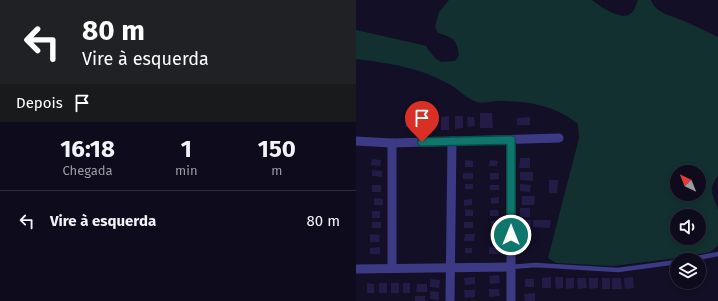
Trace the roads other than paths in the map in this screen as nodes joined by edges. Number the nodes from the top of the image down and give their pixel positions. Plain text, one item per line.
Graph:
1 (559, 138) dead end
2 (511, 140) junction
3 (356, 141) edge
4 (452, 141) junction
5 (392, 143) junction
6 (718, 254) edge
7 (706, 256) edge
8 (670, 263) edge
9 (511, 267) junction
10 (392, 268) junction
11 (450, 268) junction
12 (356, 269) edge
13 (450, 301) edge
14 (511, 301) edge

1 - 2 street
2 - 4 street
2 - 9 street
3 - 5 street
4 - 5 street
4 - 11 street
5 - 10 street
6 - 7 lane
8 - 9 lane
9 - 11 street
9 - 14 street
10 - 11 street
10 - 12 street
11 - 13 street

